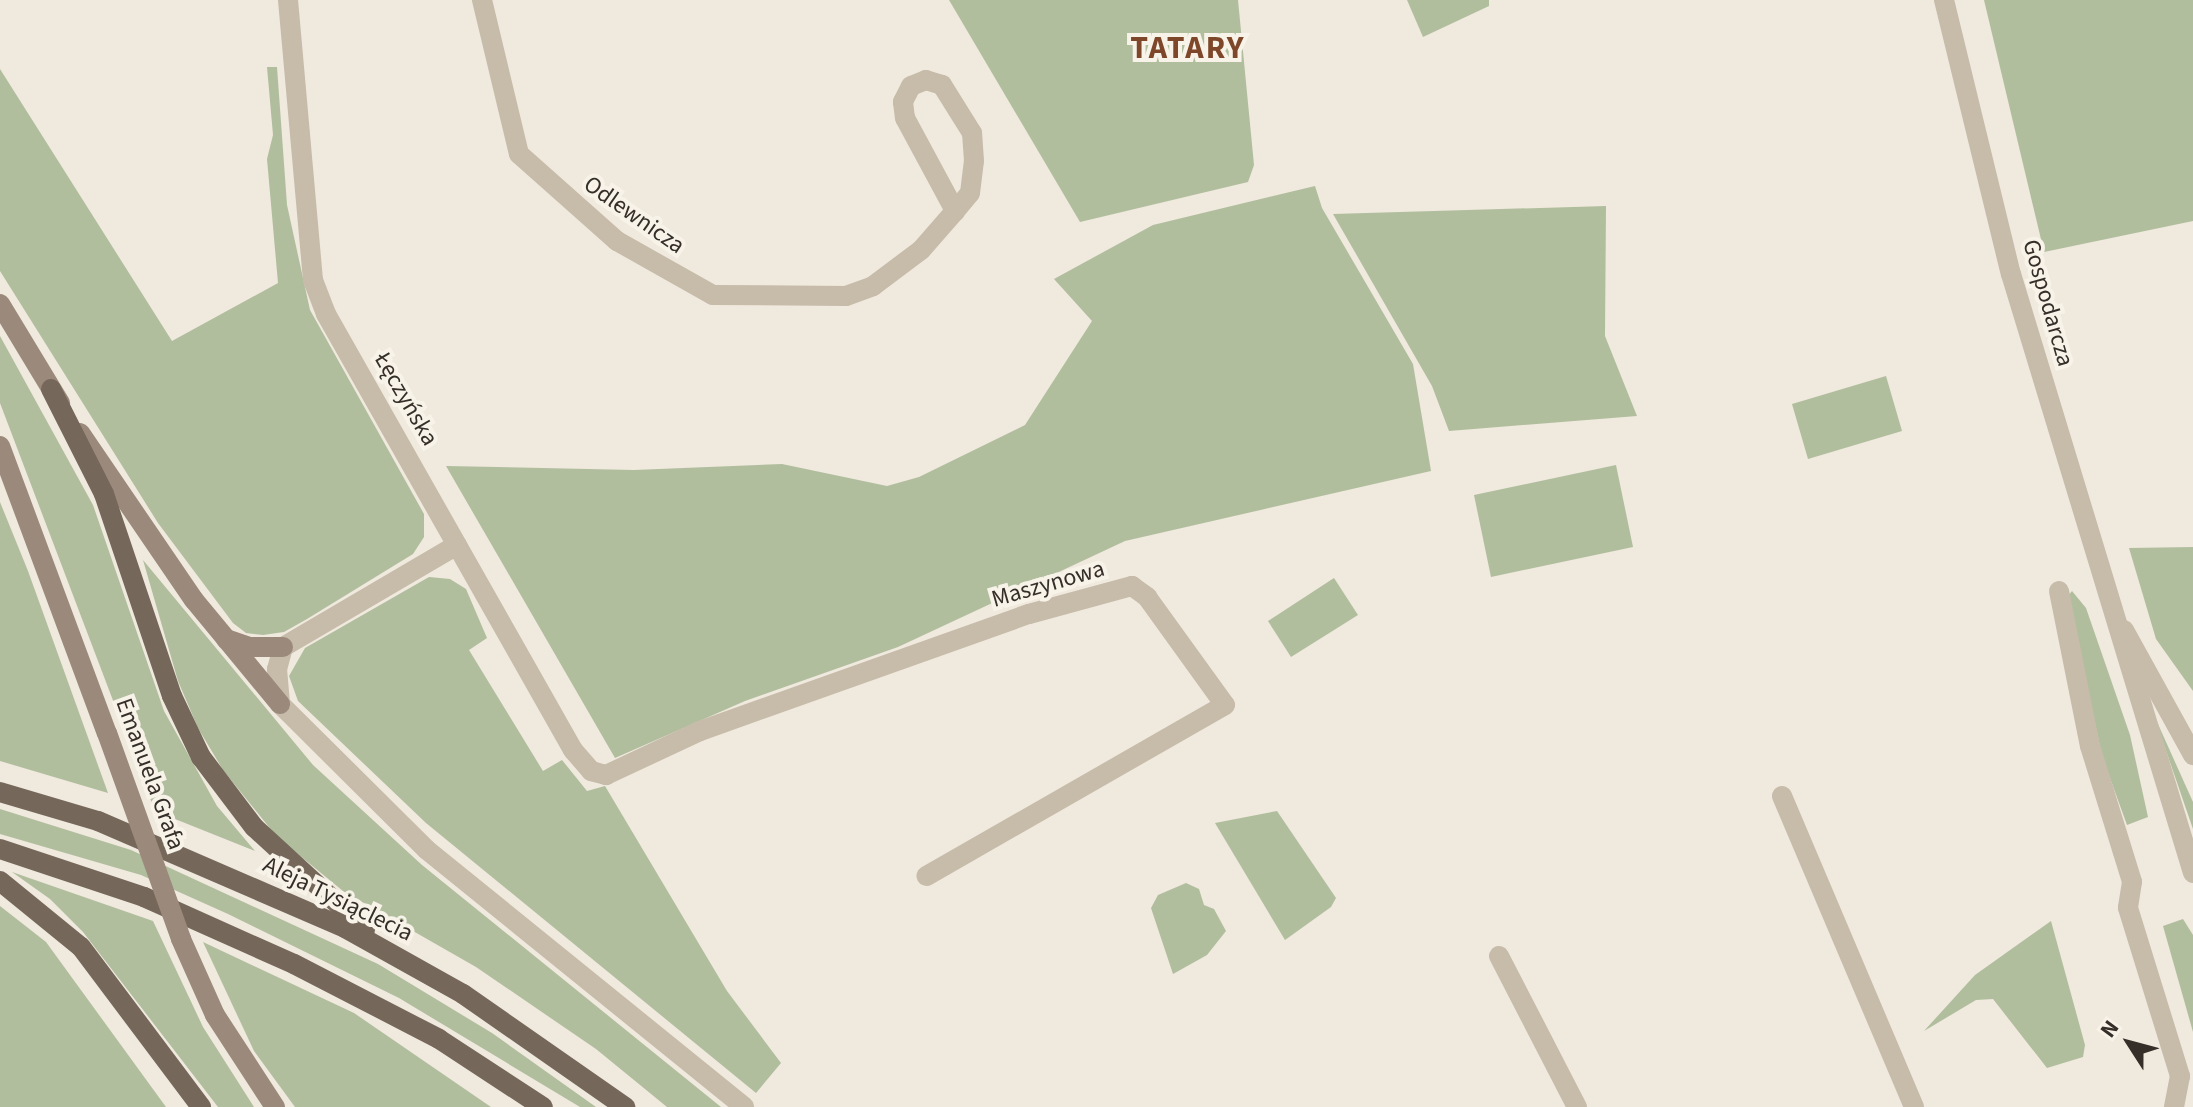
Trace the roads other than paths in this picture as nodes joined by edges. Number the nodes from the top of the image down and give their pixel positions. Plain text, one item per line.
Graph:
1 (288, 0) edge
2 (482, 0) edge
3 (1944, 0) edge
4 (955, 211) junction
5 (0, 304) edge
6 (51, 389) junction
7 (0, 446) edge
8 (457, 545) junction
9 (2059, 591) dead end
10 (2116, 616) junction
11 (226, 639) junction
12 (283, 647) junction
13 (280, 704) junction
14 (2193, 755) edge
15 (606, 775) joint
16 (0, 792) edge
17 (1782, 796) dead end
18 (0, 849) edge
19 (2193, 873) edge
20 (927, 876) dead end
21 (0, 881) edge
22 (389, 951) junction
23 (1499, 956) dead end
24 (201, 1107) edge
25 (275, 1107) edge
26 (543, 1107) edge
27 (625, 1107) edge
28 (744, 1107) edge
29 (1577, 1107) edge
30 (1914, 1107) edge
31 (2174, 1107) edge

1 - 8 street, Łęczyńska
2 - 4 street, Odlewnicza
3 - 10 street, Gospodarcza
4 - 4 street, Odlewnicza
5 - 6 main road
6 - 11 main road
6 - 22 main road
7 - 25 main road, Emanuela Grafa, bridge
8 - 12 street
8 - 15 street, Łęczyńska
9 - 31 street
10 - 14 street, Gospodarcza
10 - 19 street, Gospodarcza
11 - 12 main road
11 - 13 main road
12 - 13 street
13 - 28 street
15 - 20 street, Maszynowa
16 - 22 main road, Aleja Tysiąclecia
17 - 30 street
18 - 26 main road
21 - 24 main road
22 - 27 main road, Aleja Tysiąclecia
23 - 29 street

